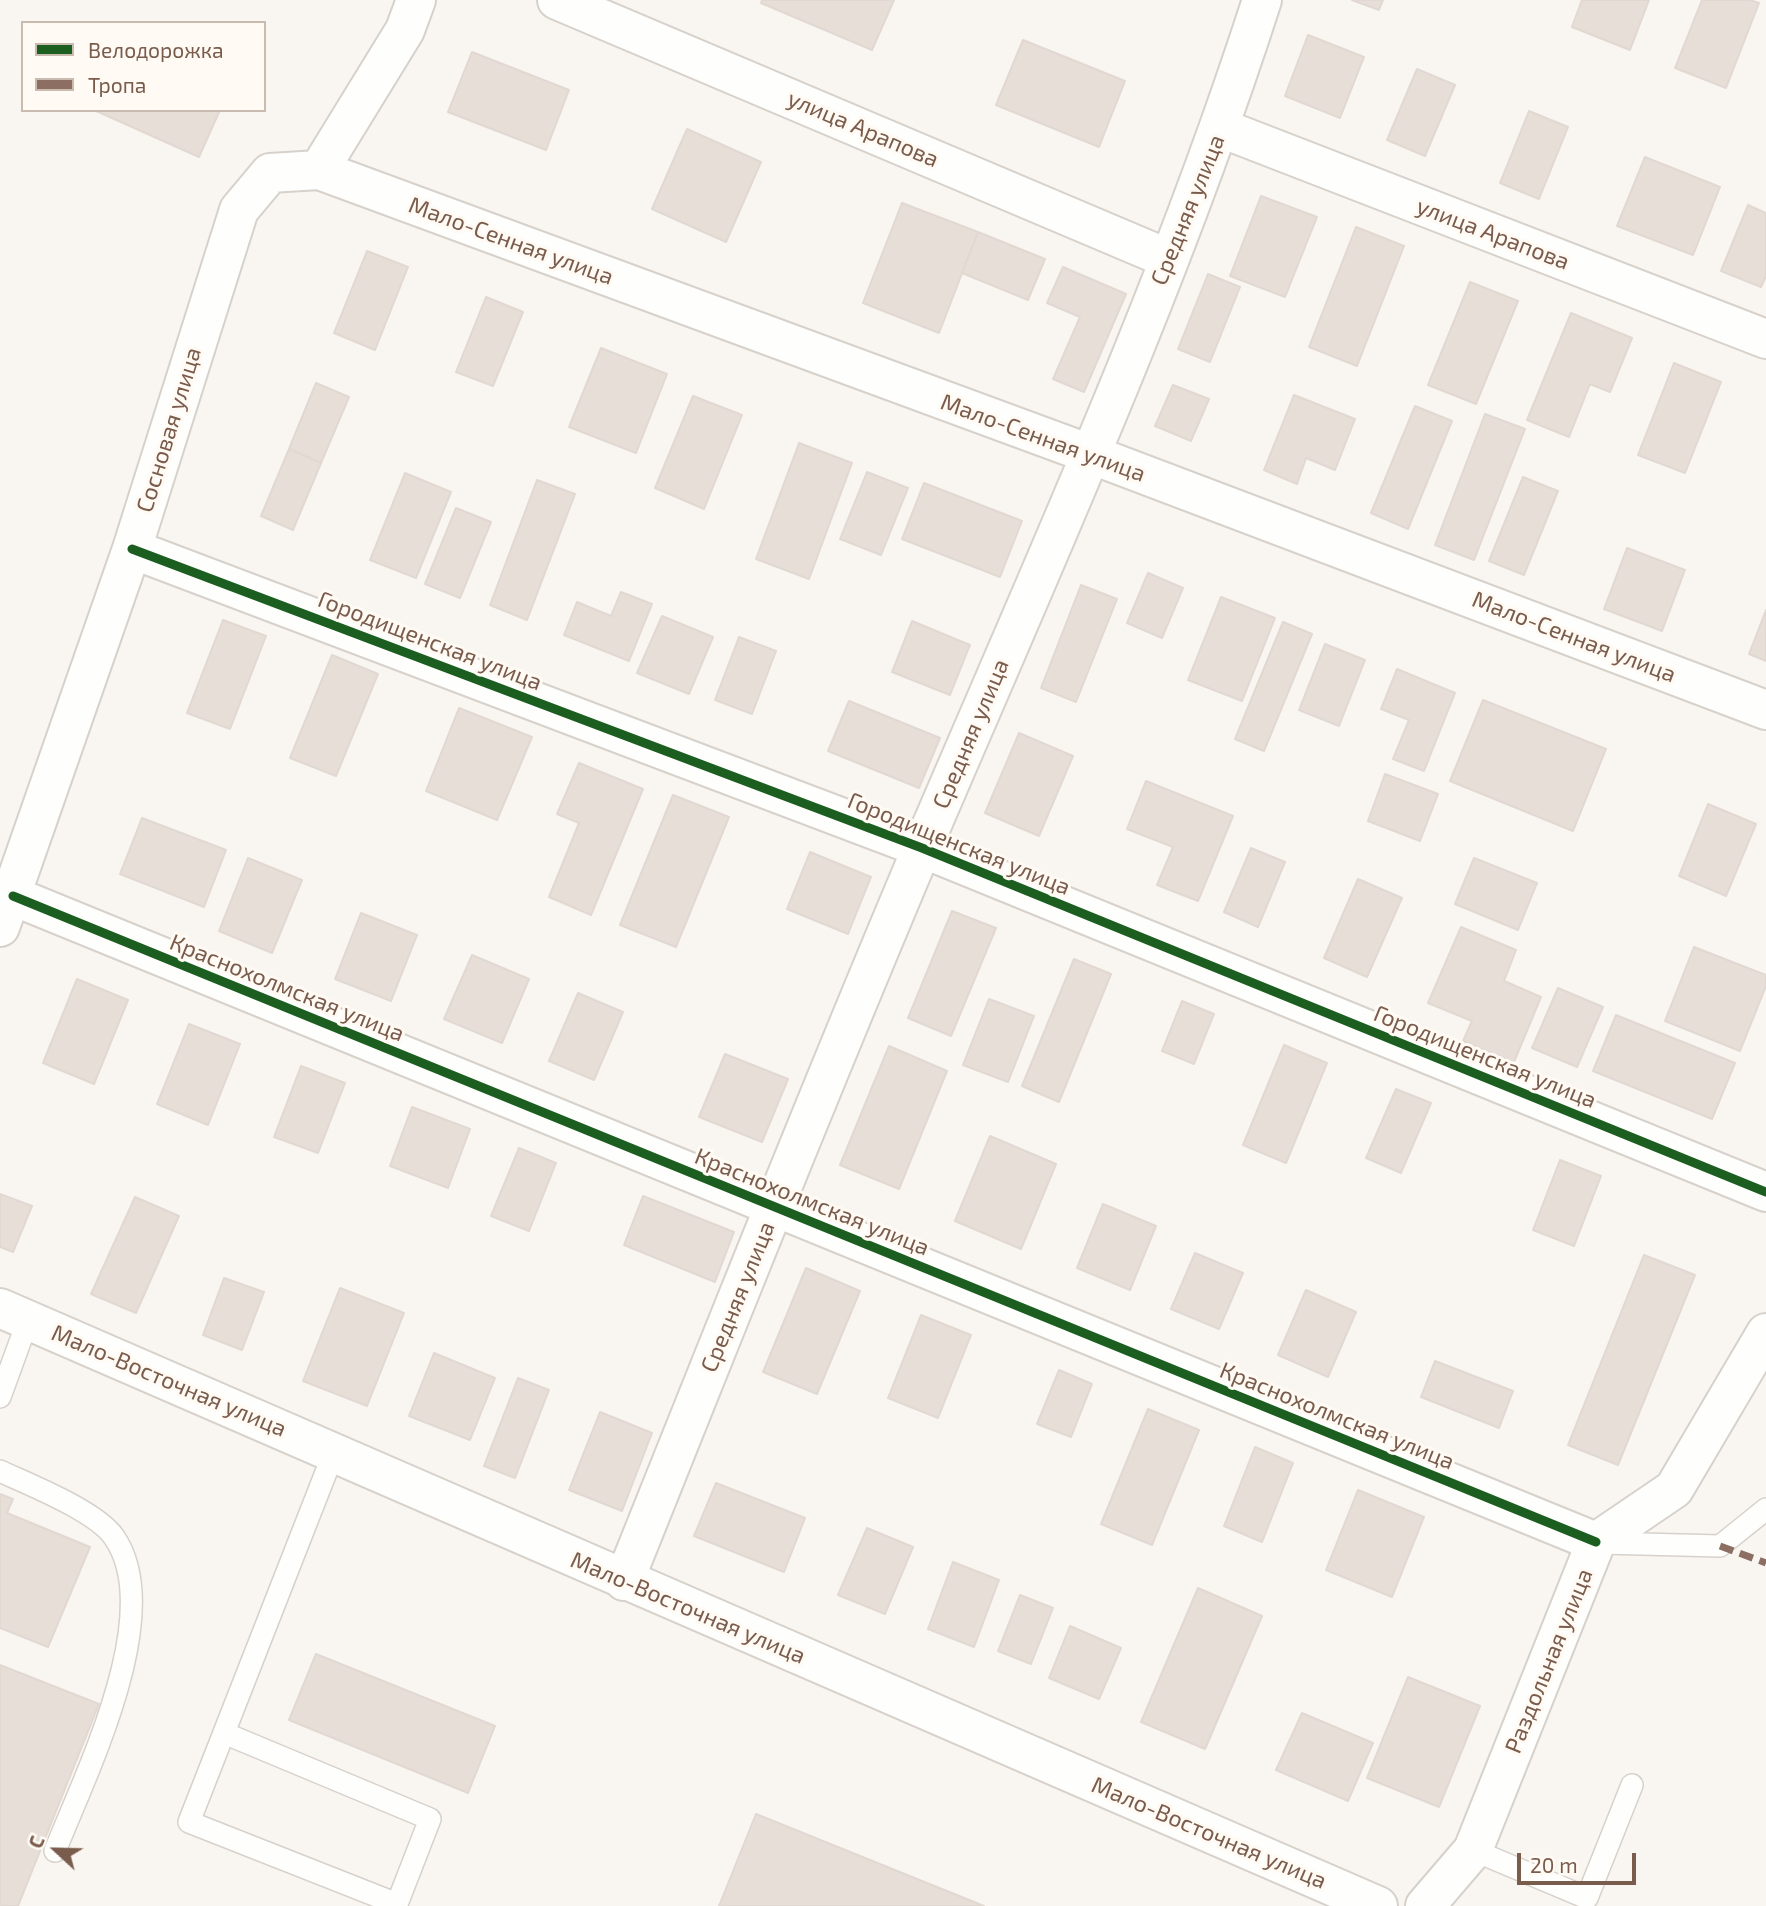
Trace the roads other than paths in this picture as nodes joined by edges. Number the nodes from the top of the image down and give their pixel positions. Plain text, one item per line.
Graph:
1 (416, 0) edge
2 (557, 0) edge
3 (1262, 0) edge
4 (1221, 128) junction
5 (318, 170) junction
6 (1169, 258) junction
7 (1766, 340) edge
8 (1090, 454) junction
9 (132, 549) junction
10 (1766, 710) edge
11 (922, 848) junction
12 (7, 912) edge
13 (1766, 1192) edge
14 (774, 1208) junction
15 (14, 1314) edge
16 (1766, 1332) edge
17 (0, 1397) edge
18 (334, 1452) junction
19 (0, 1471) edge
20 (1766, 1509) edge
21 (1597, 1542) junction
22 (624, 1581) junction
23 (224, 1733) junction
24 (1632, 1785) dead end
25 (1473, 1850) junction
26 (55, 1851) dead end
27 (1378, 1906) edge
28 (1425, 1906) edge

1 - 5 street
2 - 6 street, улица Арапова
3 - 4 street, Средняя улица
4 - 6 street, Средняя улица
4 - 7 street, улица Арапова
5 - 8 street, Мало-Сенная улица
5 - 9 street, Сосновая улица
6 - 8 street, Средняя улица
8 - 10 street, Мало-Сенная улица
8 - 11 street, Средняя улица
9 - 11 street, Городищенская улица
9 - 12 street, Сосновая улица
11 - 13 street, Городищенская улица
11 - 14 street, Средняя улица
12 - 14 street, Краснохолмская улица
14 - 21 street, Краснохолмская улица
14 - 22 street, Средняя улица
15 - 17 lane
15 - 18 street, Мало-Восточная улица
16 - 21 street, Раздольная улица
18 - 22 street, Мало-Восточная улица
18 - 23 lane
19 - 26 lane
20 - 21 lane
21 - 25 street, Раздольная улица
22 - 27 street, Мало-Восточная улица
23 - 23 lane
24 - 25 lane
25 - 28 street, Раздольная улица

